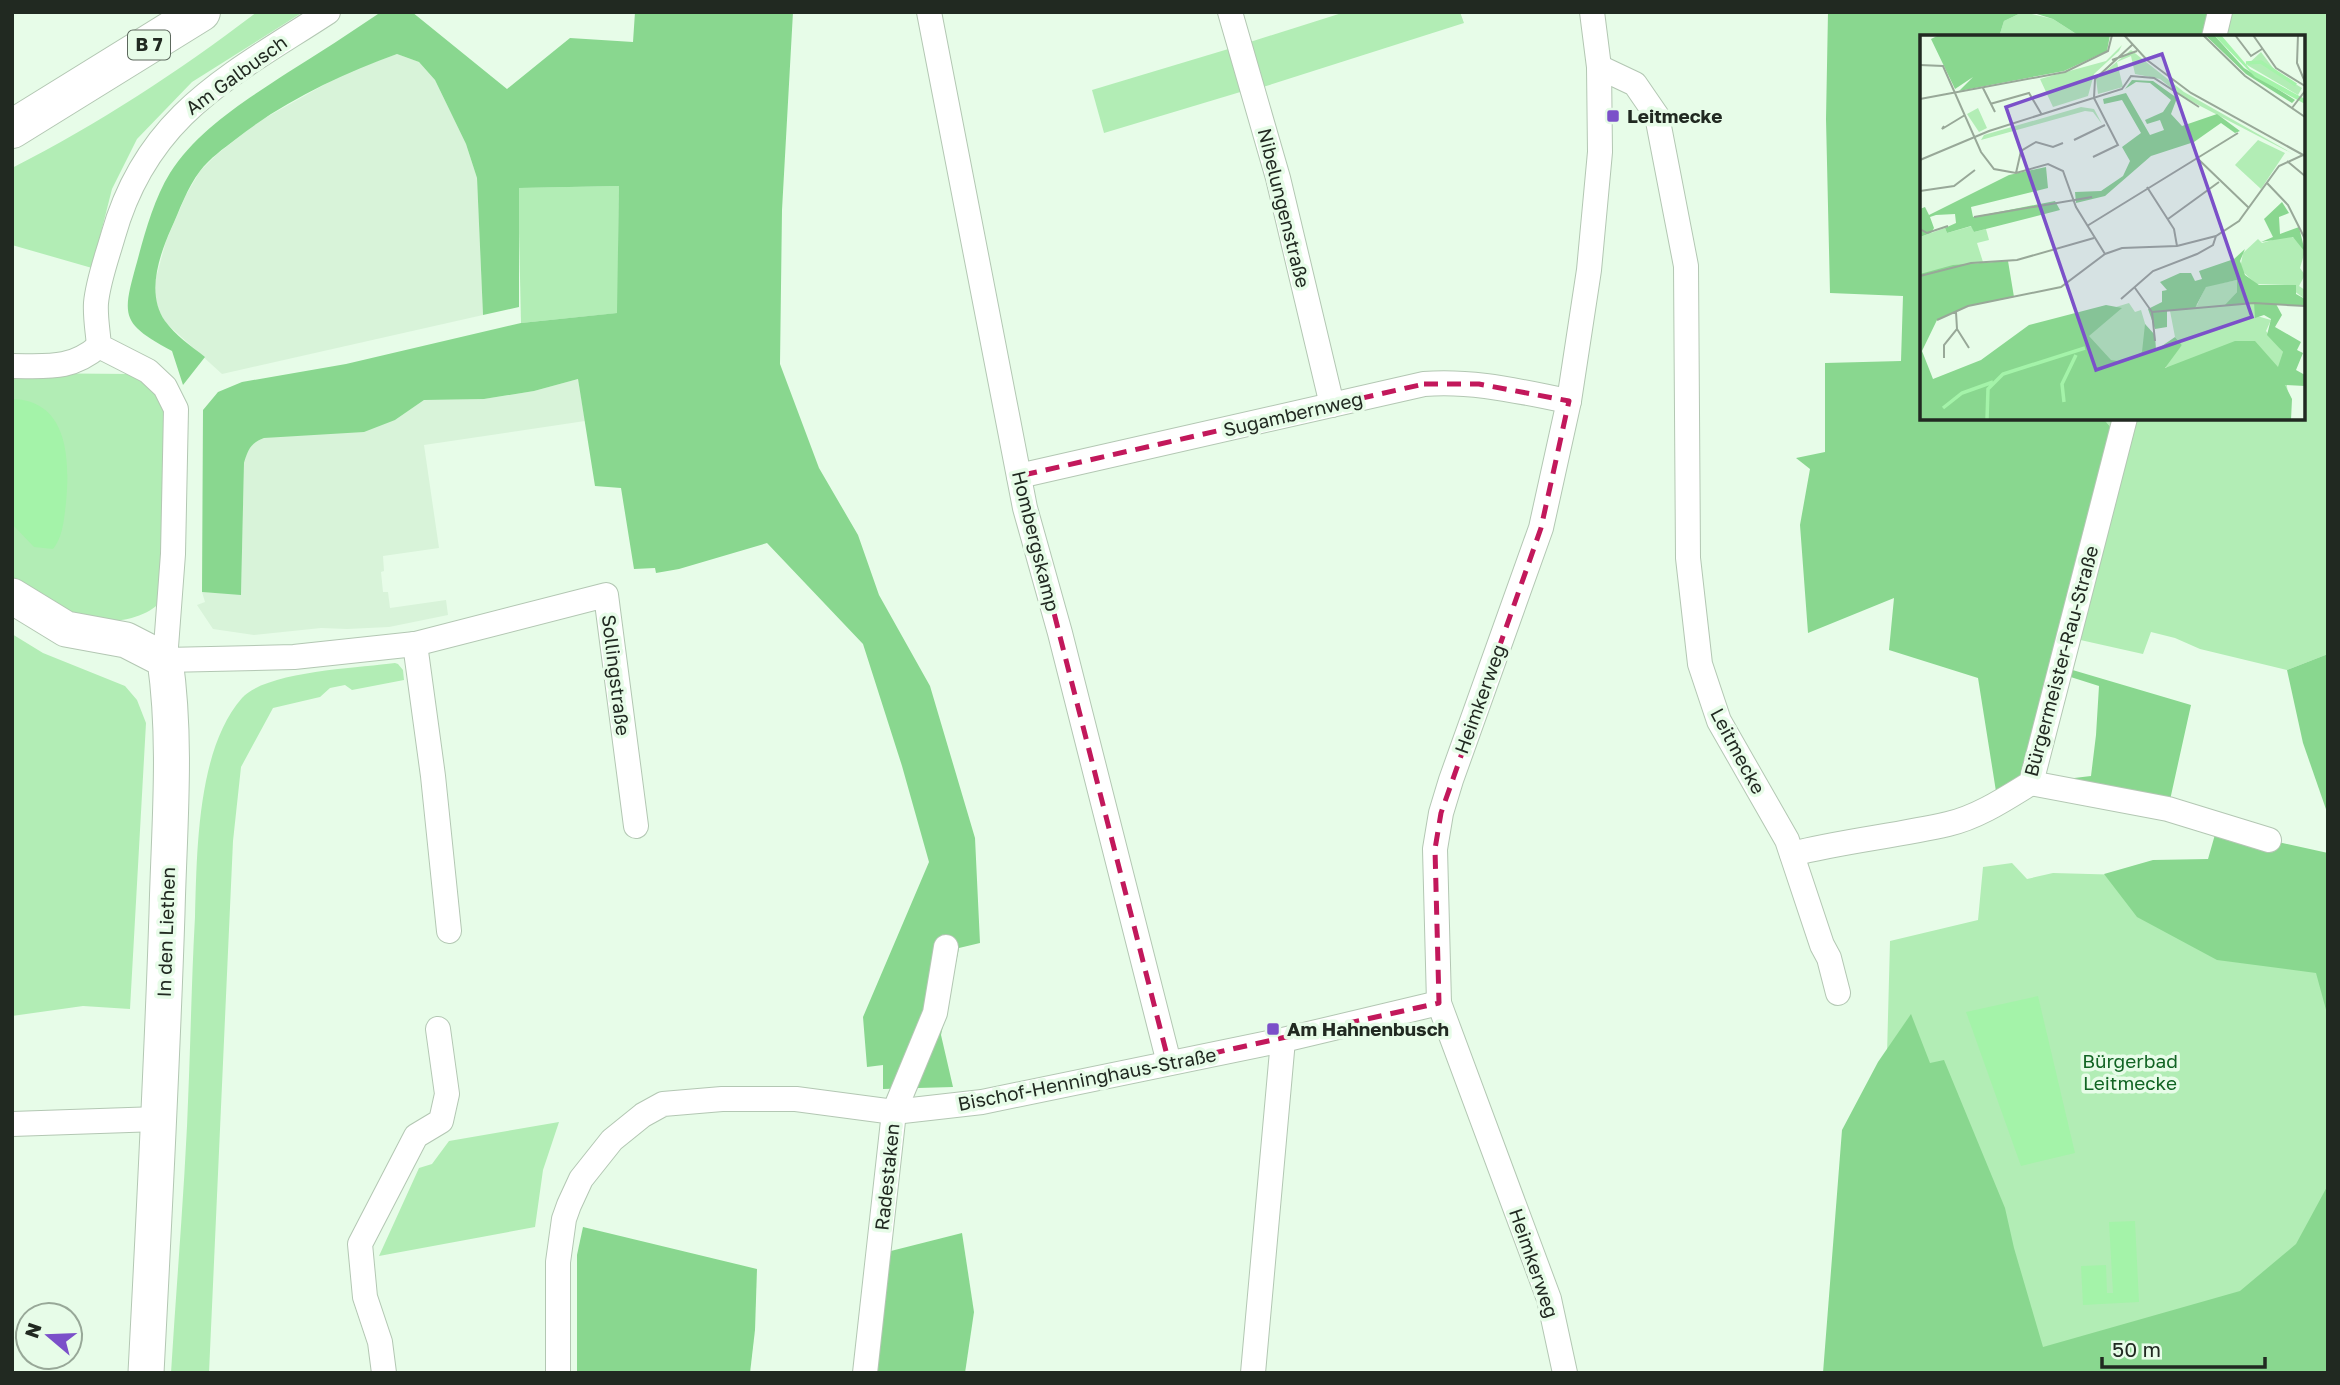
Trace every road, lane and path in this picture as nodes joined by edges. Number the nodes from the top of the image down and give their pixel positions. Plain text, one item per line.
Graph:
1 (201, 12) edge
2 (328, 12) edge
3 (929, 12) edge
4 (1230, 12) edge
5 (1592, 12) edge
6 (2220, 12) edge
7 (2214, 35) edge
8 (1599, 67) junction
9 (12, 128) edge
10 (99, 346) junction
11 (12, 366) edge
12 (1569, 401) junction
13 (1332, 405) junction
14 (2124, 420) edge
15 (1019, 477) junction
16 (12, 596) edge
17 (415, 644) junction
18 (165, 660) junction
19 (2031, 783) junction
20 (636, 826) dead end
21 (2269, 840) dead end
22 (1792, 854) junction
23 (449, 932) dead end
24 (946, 947) dead end
25 (1838, 993) dead end
26 (1439, 1003) junction
27 (439, 1029) dead end
28 (1283, 1040) junction
29 (1169, 1063) junction
30 (894, 1112) junction
31 (158, 1119) junction
32 (12, 1124) edge
33 (146, 1373) edge
34 (384, 1373) edge
35 (558, 1373) edge
36 (864, 1373) edge
37 (1253, 1373) edge
38 (1565, 1373) edge

1 - 9 main road, B 7
2 - 10 street, Am Galbusch
3 - 15 street, Hombergskamp
4 - 13 street, Nibelungenstraße
5 - 8 street, Heimkerweg
6 - 7 street
8 - 12 street, Heimkerweg
8 - 22 street, Leitmecke
10 - 11 street
10 - 18 street
12 - 13 street, Sugambernweg
12 - 26 street, Heimkerweg
13 - 15 street, Sugambernweg
14 - 19 street, Bürgermeister-Rau-Straße
15 - 29 street, Hombergskamp
16 - 18 street
17 - 18 street, Sollingstraße
17 - 20 street, Sollingstraße
17 - 23 street
18 - 31 street, In den Liethen
19 - 21 street
19 - 22 street, Bürgermeister-Rau-Straße
22 - 25 street, Leitmecke
24 - 30 street, Radestaken
26 - 28 street, Bischof-Henninghaus-Straße
26 - 38 street, Heimkerweg
27 - 34 street
28 - 29 street, Bischof-Henninghaus-Straße
28 - 37 street
29 - 30 street, Bischof-Henninghaus-Straße
30 - 35 street, Bischof-Henninghaus-Straße
30 - 36 street, Radestaken
31 - 32 street
31 - 33 street, In den Liethen

